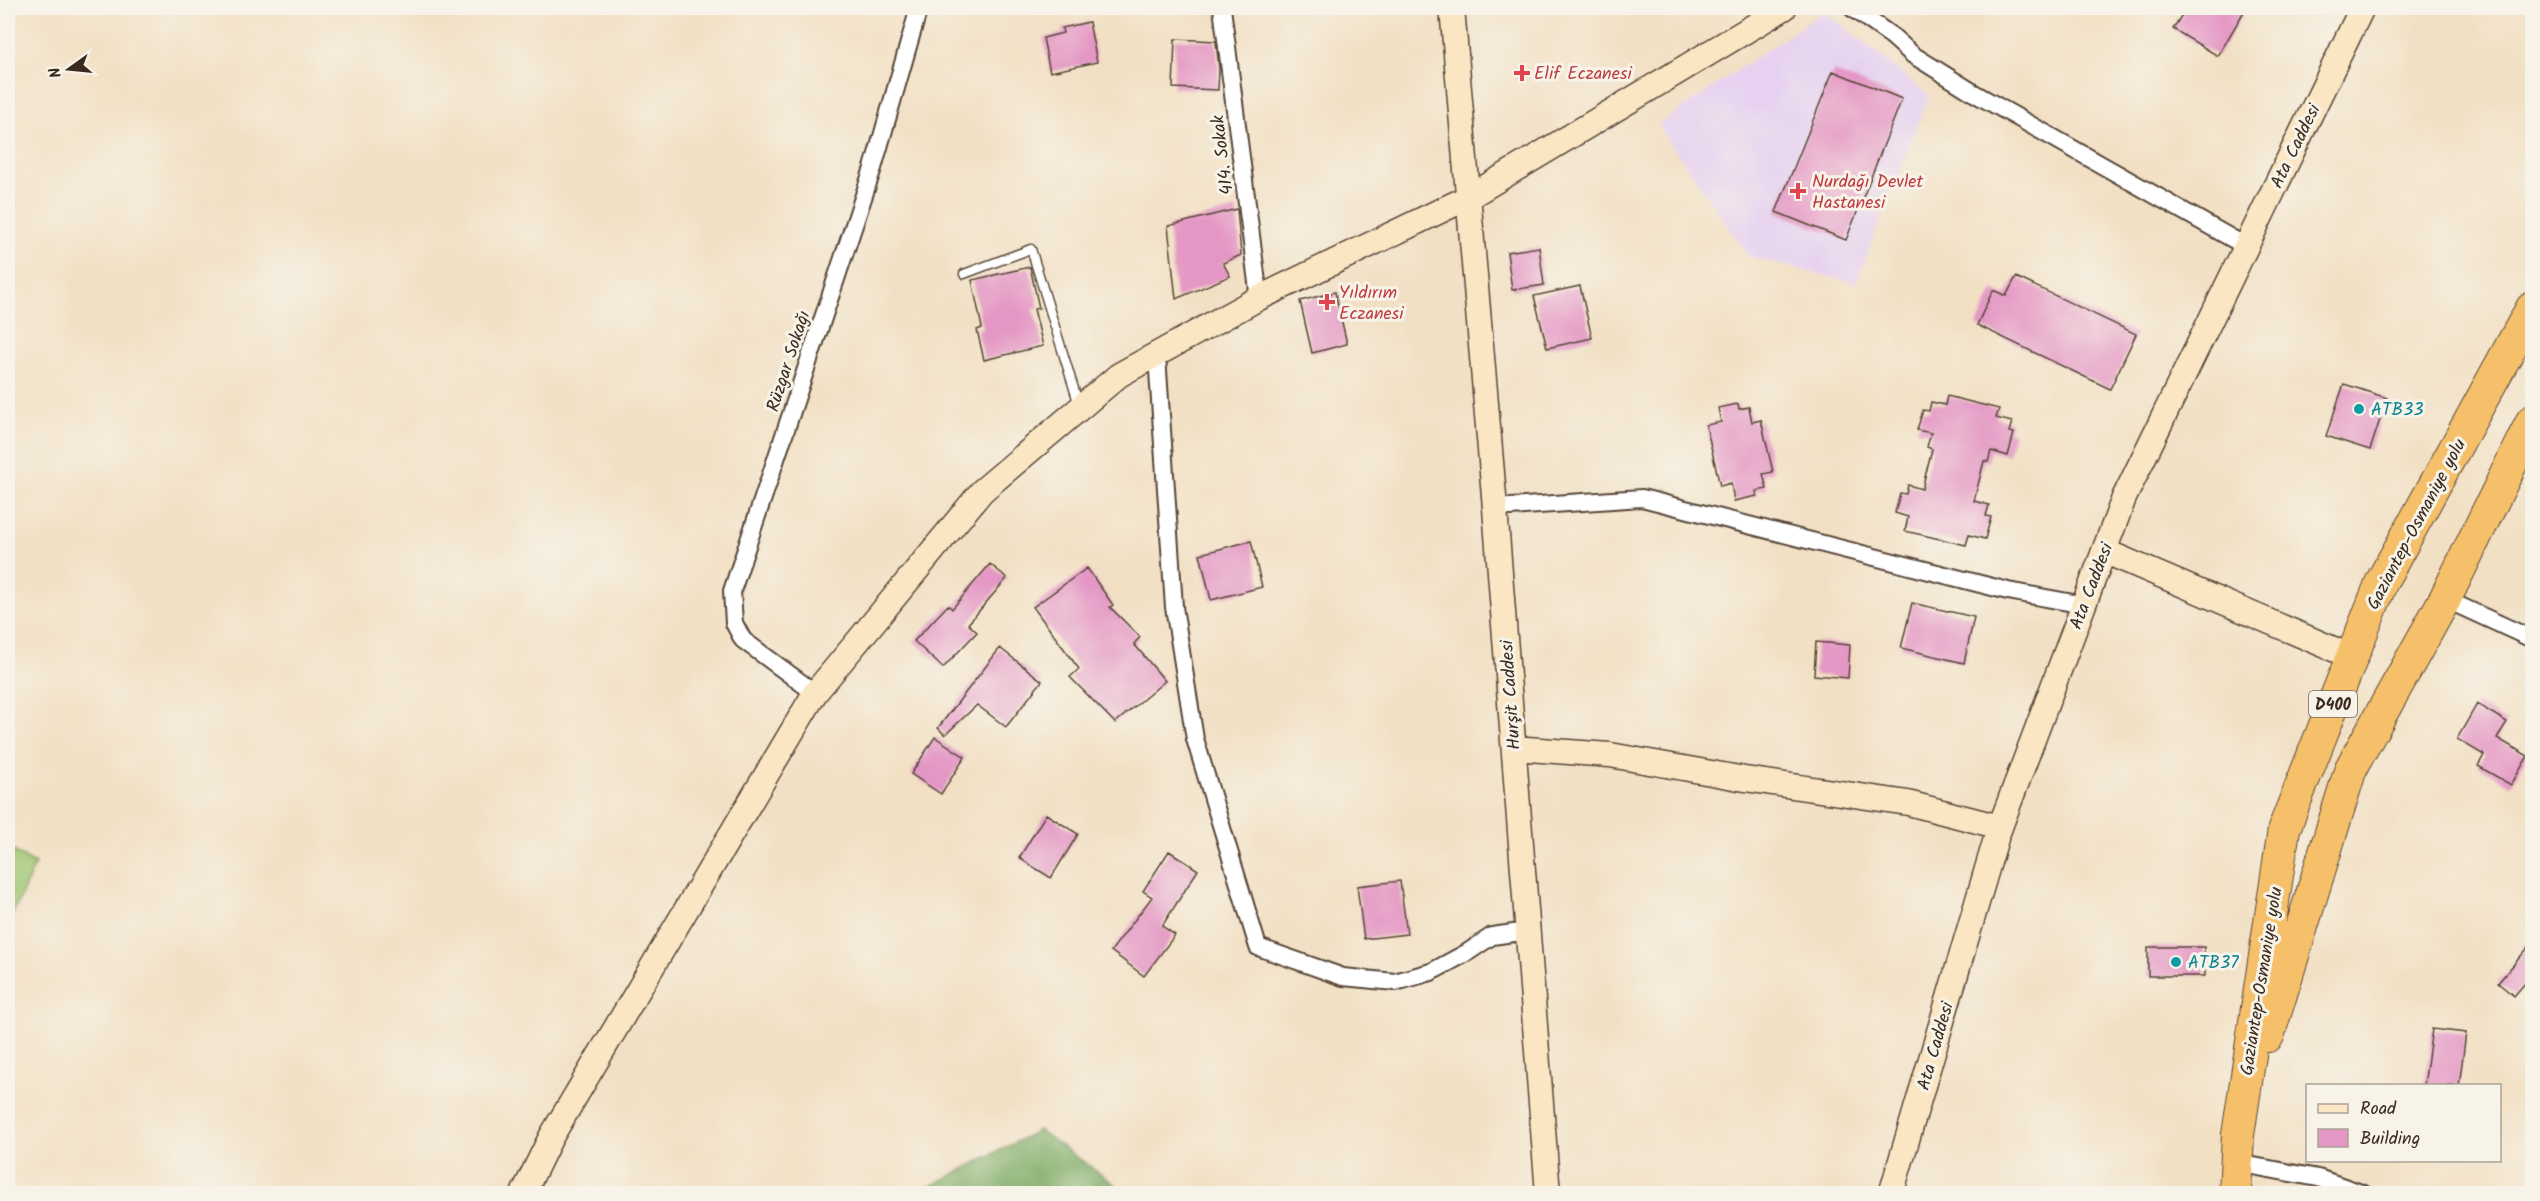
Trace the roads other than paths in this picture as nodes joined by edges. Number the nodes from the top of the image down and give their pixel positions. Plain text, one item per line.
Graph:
1 (920, 8) edge
2 (1222, 8) edge
3 (1452, 8) edge
4 (1784, 8) edge
5 (1852, 8) edge
6 (2362, 8) edge
7 (1469, 196) junction
8 (2247, 247) junction
9 (964, 274) dead end
10 (1259, 298) junction
11 (2532, 308) edge
12 (1156, 356) junction
13 (1080, 408) junction
14 (2532, 422) edge
15 (1495, 508) junction
16 (2104, 551) junction
17 (2445, 599) junction
18 (2084, 605) junction
19 (2532, 639) edge
20 (2352, 657) junction
21 (815, 693) junction
22 (1514, 748) junction
23 (2000, 827) junction
24 (1528, 931) junction
25 (2237, 1149) junction
26 (523, 1194) edge
27 (1548, 1194) edge
28 (1891, 1194) edge
29 (2235, 1194) edge
30 (2364, 1194) edge

1 - 21 street, Rüzgar Sokağı
2 - 10 street, 414. Sokak
3 - 7 street, Hurşit Caddesi
4 - 7 street
5 - 8 street
6 - 8 street, Ata Caddesi
7 - 10 street
7 - 15 street, Hurşit Caddesi
8 - 16 street, Ata Caddesi
9 - 13 lane
10 - 12 street
11 - 20 highway, Gaziantep-Osmaniye yolu / D400
12 - 13 street
12 - 24 street
13 - 21 street
14 - 17 highway, Gaziantep-Osmaniye yolu / D400
15 - 18 street
15 - 22 street, Hurşit Caddesi
16 - 18 street, Ata Caddesi
16 - 20 street
17 - 19 street
17 - 25 highway, Gaziantep-Osmaniye yolu / D400
18 - 23 street, Ata Caddesi
20 - 25 highway, Gaziantep-Osmaniye yolu / D400
21 - 26 street
22 - 23 street
22 - 24 street, Hurşit Caddesi
23 - 28 street, Ata Caddesi
24 - 27 street, Hurşit Caddesi
25 - 29 highway, Gaziantep-Osmaniye yolu / D400
25 - 30 street

